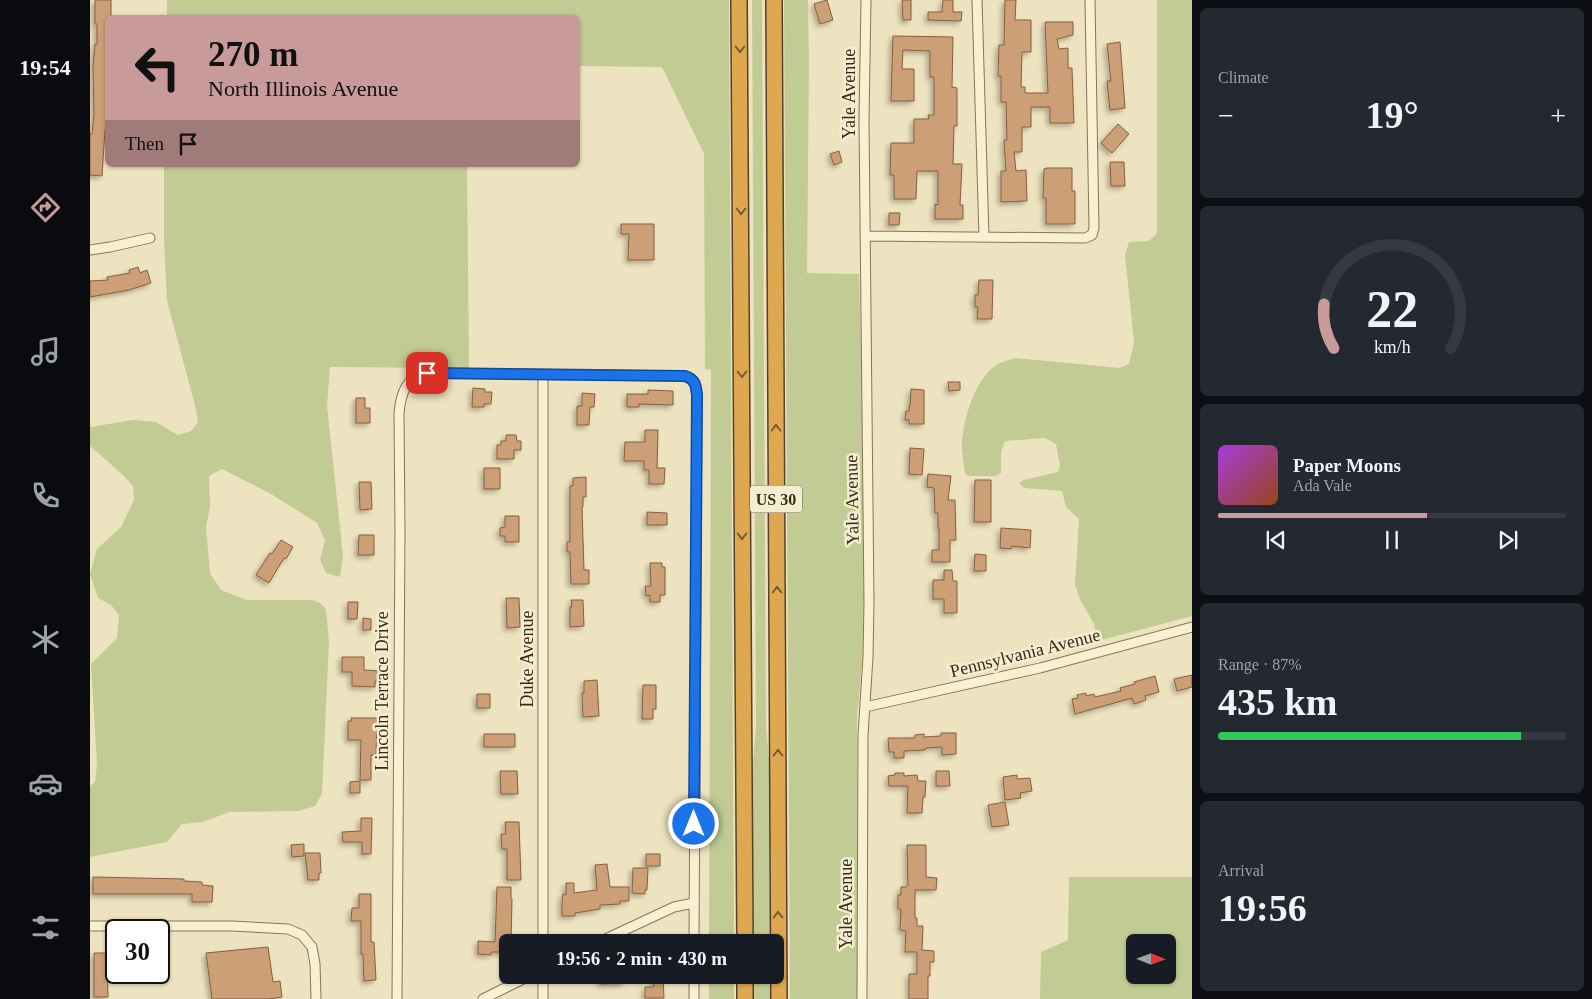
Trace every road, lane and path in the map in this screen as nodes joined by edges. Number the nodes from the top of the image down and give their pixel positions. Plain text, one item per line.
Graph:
1 (739, 0) edge
2 (774, 0) edge
3 (866, 0) edge
4 (977, 0) edge
5 (1090, 0) edge
6 (866, 236) junction
7 (150, 238) dead end
8 (984, 238) junction
9 (90, 250) edge
10 (543, 375) junction
11 (1192, 627) edge
12 (865, 707) junction
13 (694, 903) junction
14 (90, 926) edge
15 (543, 934) edge
16 (617, 934) edge
17 (694, 934) edge
18 (745, 934) edge
19 (513, 984) edge
20 (543, 984) edge
21 (694, 984) edge
22 (745, 984) edge
23 (316, 999) edge
24 (397, 999) edge
25 (483, 999) edge
26 (543, 999) edge
27 (694, 999) edge
28 (745, 999) edge
29 (779, 999) edge
30 (862, 999) edge

1 -> 18 highway, US 30
29 -> 2 highway, US 30
3 - 6 street, Yale Avenue
4 - 8 street
5 - 8 street
6 - 8 street
6 - 12 street, Yale Avenue
7 - 9 street
10 - 13 street
10 - 15 street, Duke Avenue
10 - 24 street, Lincoln Terrace Drive
11 - 12 street, Pennsylvania Avenue
12 - 30 street, Yale Avenue
13 - 16 street
13 - 17 street
14 - 23 street
19 - 25 street
20 - 26 street
21 - 27 street
22 - 28 highway

